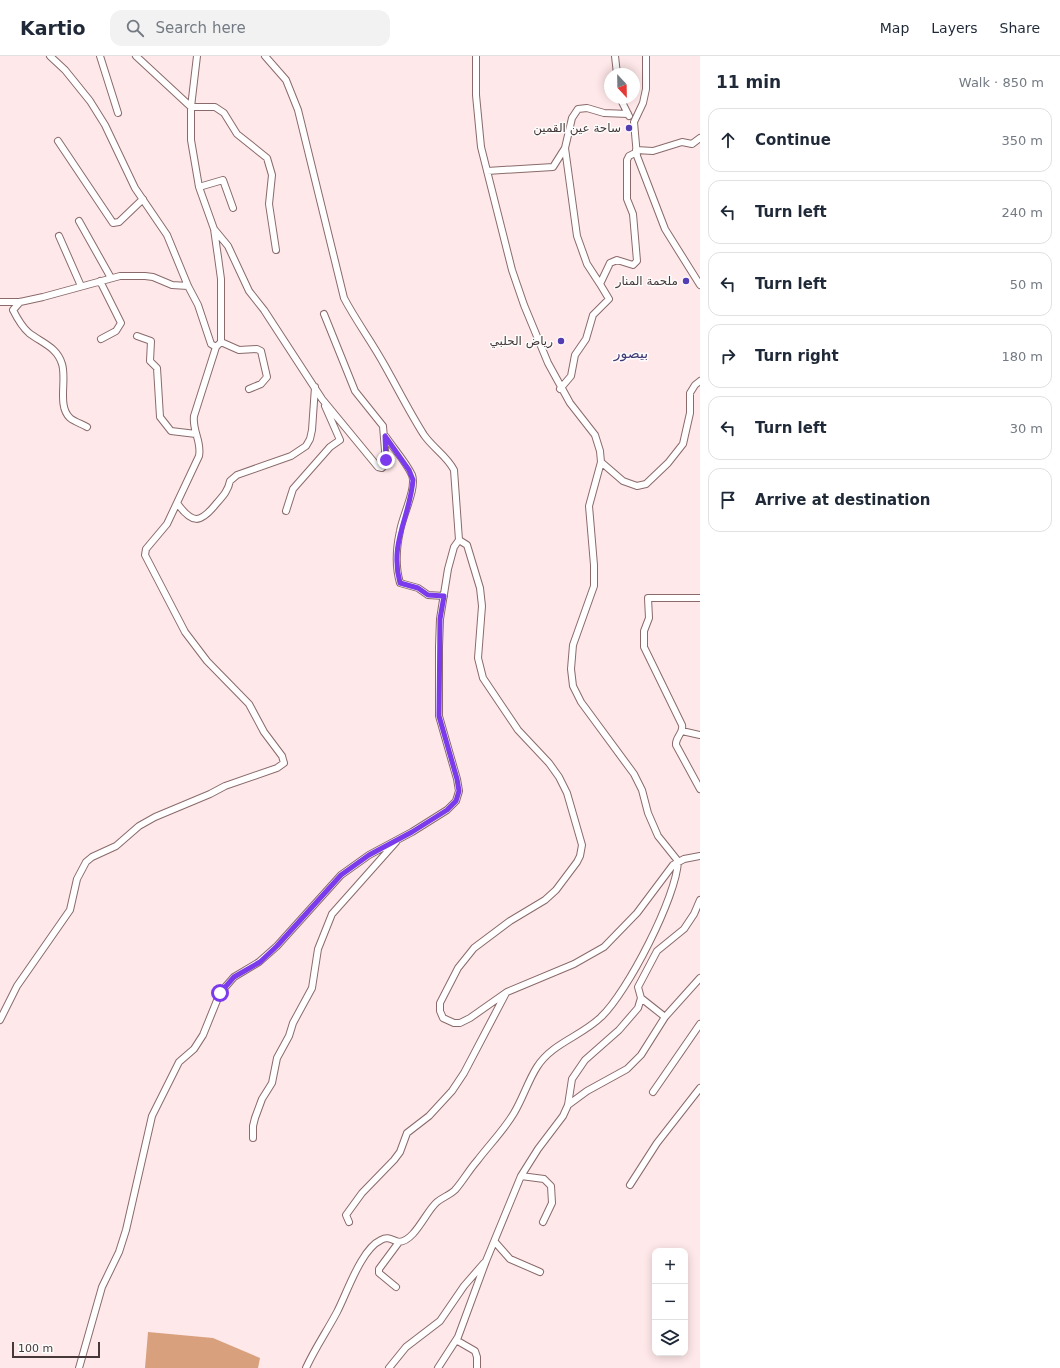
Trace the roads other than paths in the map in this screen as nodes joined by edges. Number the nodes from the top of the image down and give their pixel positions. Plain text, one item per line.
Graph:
1 (50, 56) edge
2 (100, 56) edge
3 (136, 56) edge
4 (197, 56) edge
5 (265, 56) edge
6 (476, 56) edge
7 (615, 56) edge
8 (646, 56) edge
9 (616, 68) edge
10 (623, 104) edge
11 (191, 107) junction
12 (118, 113) dead end
13 (628, 114) junction
14 (634, 122) junction
15 (700, 138) edge
16 (58, 141) dead end
17 (566, 148) junction
18 (637, 151) junction
19 (487, 171) junction
20 (199, 187) junction
21 (143, 199) junction
22 (233, 208) dead end
23 (80, 221) dead end
24 (214, 229) junction
25 (59, 236) dead end
26 (276, 250) dead end
27 (111, 278) junction
28 (100, 281) junction
29 (600, 284) junction
30 (700, 285) edge
31 (81, 286) junction
32 (188, 286) junction
33 (0, 302) edge
34 (20, 302) junction
35 (324, 314) dead end
36 (137, 336) dead end
37 (101, 339) dead end
38 (222, 342) junction
39 (216, 347) junction
40 (700, 381) edge
41 (315, 387) junction
42 (249, 389) dead end
43 (560, 389) junction
44 (322, 399) junction
45 (87, 427) dead end
46 (196, 434) junction
47 (385, 436) junction
48 (601, 462) junction
49 (177, 503) junction
50 (286, 511) dead end
51 (459, 540) junction
52 (444, 596) junction
53 (700, 598) edge
54 (682, 731) junction
55 (700, 735) edge
56 (700, 789) edge
57 (398, 839) junction
58 (700, 856) edge
59 (678, 861) junction
60 (700, 900) edge
61 (700, 978) edge
62 (507, 992) junction
63 (641, 998) junction
64 (665, 1017) junction
65 (0, 1020) edge
66 (700, 1024) edge
67 (700, 1088) edge
68 (652, 1092) dead end
69 (568, 1105) junction
70 (253, 1138) dead end
71 (521, 1176) junction
72 (630, 1185) dead end
73 (349, 1222) dead end
74 (543, 1222) dead end
75 (398, 1242) junction
76 (495, 1242) junction
77 (486, 1261) junction
78 (540, 1272) dead end
79 (396, 1287) dead end
80 (456, 1340) junction
81 (79, 1368) edge
82 (306, 1368) edge
83 (389, 1368) edge
84 (438, 1368) edge
85 (477, 1368) edge

1 - 21 street
2 - 12 street
3 - 11 street
4 - 11 street
5 - 51 street
6 - 19 street
7 - 9 street
8 - 14 street
10 - 13 street
11 - 20 street
11 - 26 street
13 - 14 street
13 - 17 street
14 - 18 street
15 - 18 street
16 - 21 street
17 - 19 street
17 - 29 street
18 - 29 street
18 - 30 street
19 - 43 street
20 - 22 street
20 - 24 street
21 - 32 street
23 - 27 street
24 - 38 street
24 - 41 street
25 - 31 street
27 - 28 street
27 - 32 street
28 - 31 street
28 - 37 street
29 - 43 street
31 - 34 street
32 - 39 street
33 - 34 street
34 - 45 street
35 - 47 street
36 - 46 street
38 - 39 street
38 - 42 street
39 - 46 street
40 - 48 street
41 - 44 street
41 - 49 street
43 - 48 street
44 - 47 street
44 - 50 street
46 - 49 street
47 - 52 street
48 - 59 street
49 - 65 street
51 - 52 street
51 - 62 street
52 - 57 street
53 - 54 street
54 - 55 street
54 - 56 street
57 - 70 street
57 - 81 street
58 - 59 street
59 - 62 street
59 - 75 street
60 - 63 street
61 - 64 street
62 - 73 street
63 - 64 street
63 - 69 street
64 - 69 street
66 - 68 street
67 - 72 street
69 - 71 street
71 - 74 street
71 - 76 street
75 - 79 street
75 - 82 street
76 - 77 street
76 - 78 street
77 - 80 street
77 - 83 street
80 - 84 street
80 - 85 street

